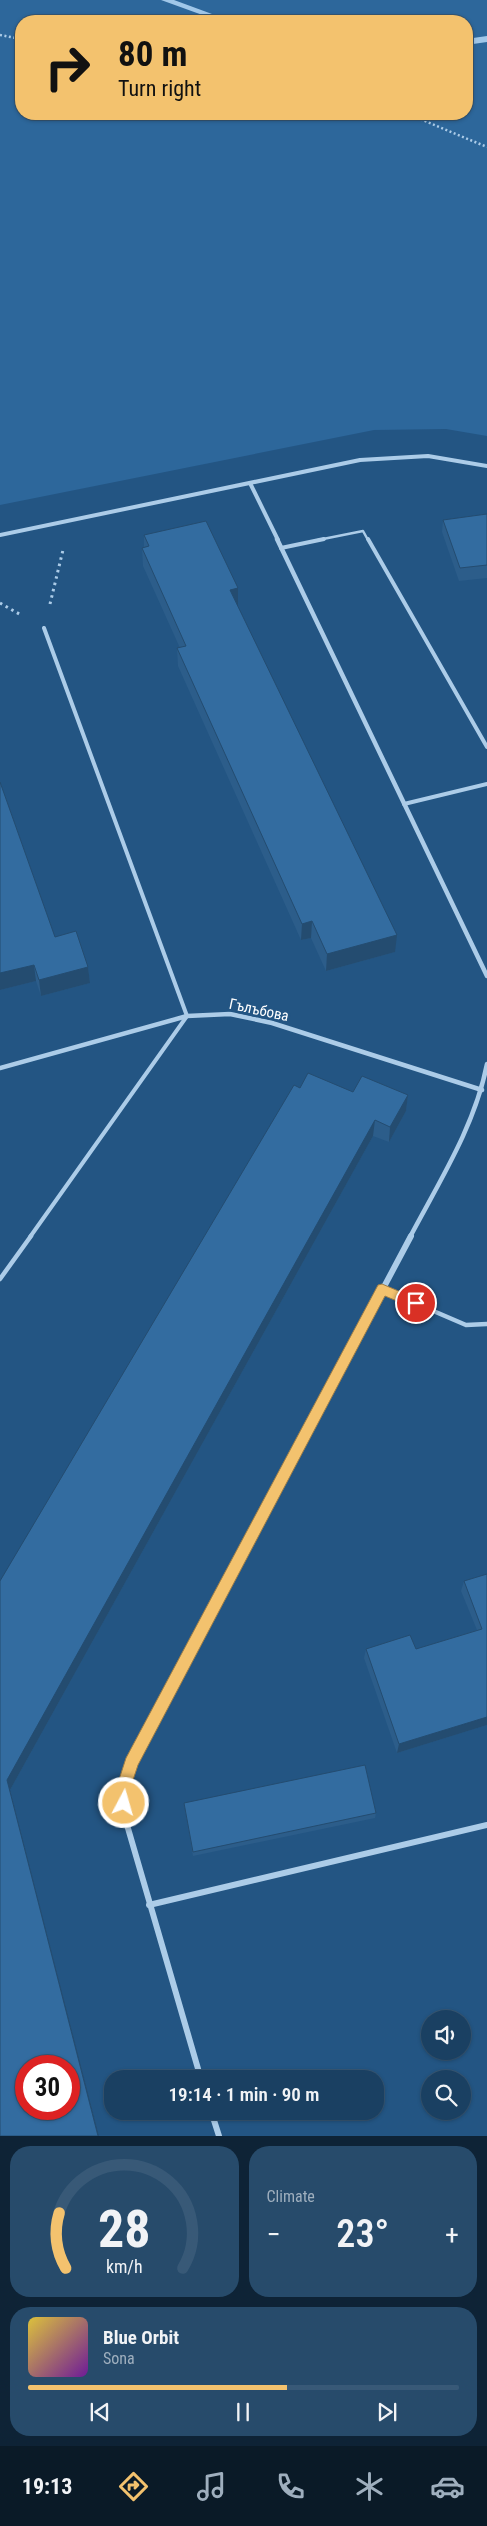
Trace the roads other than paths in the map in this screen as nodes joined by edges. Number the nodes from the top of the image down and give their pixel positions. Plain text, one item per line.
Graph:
1 (487, 466) edge
2 (250, 483) junction
3 (0, 534) edge
4 (282, 548) junction
5 (44, 628) road end
6 (487, 747) edge
7 (487, 784) edge
8 (404, 804) junction
9 (487, 976) edge
10 (187, 1016) junction
11 (487, 1064) edge
12 (0, 1068) edge
13 (482, 1090) junction
14 (0, 1279) edge
15 (382, 1289) junction
16 (487, 1324) edge
17 (487, 1825) edge
18 (149, 1905) junction
19 (198, 2070) edge
20 (214, 2120) edge
21 (218, 2136) edge

1 - 2 street
2 - 3 street
2 - 4 street
4 - 6 lane
4 - 8 street
5 - 10 lane
7 - 8 lane
8 - 9 street
10 - 12 street, Гълъбова
10 - 13 street, Гълъбова
10 - 14 lane
11 - 13 street
13 - 15 street
15 - 16 lane
15 - 18 street
17 - 18 street
18 - 19 street
20 - 21 street

